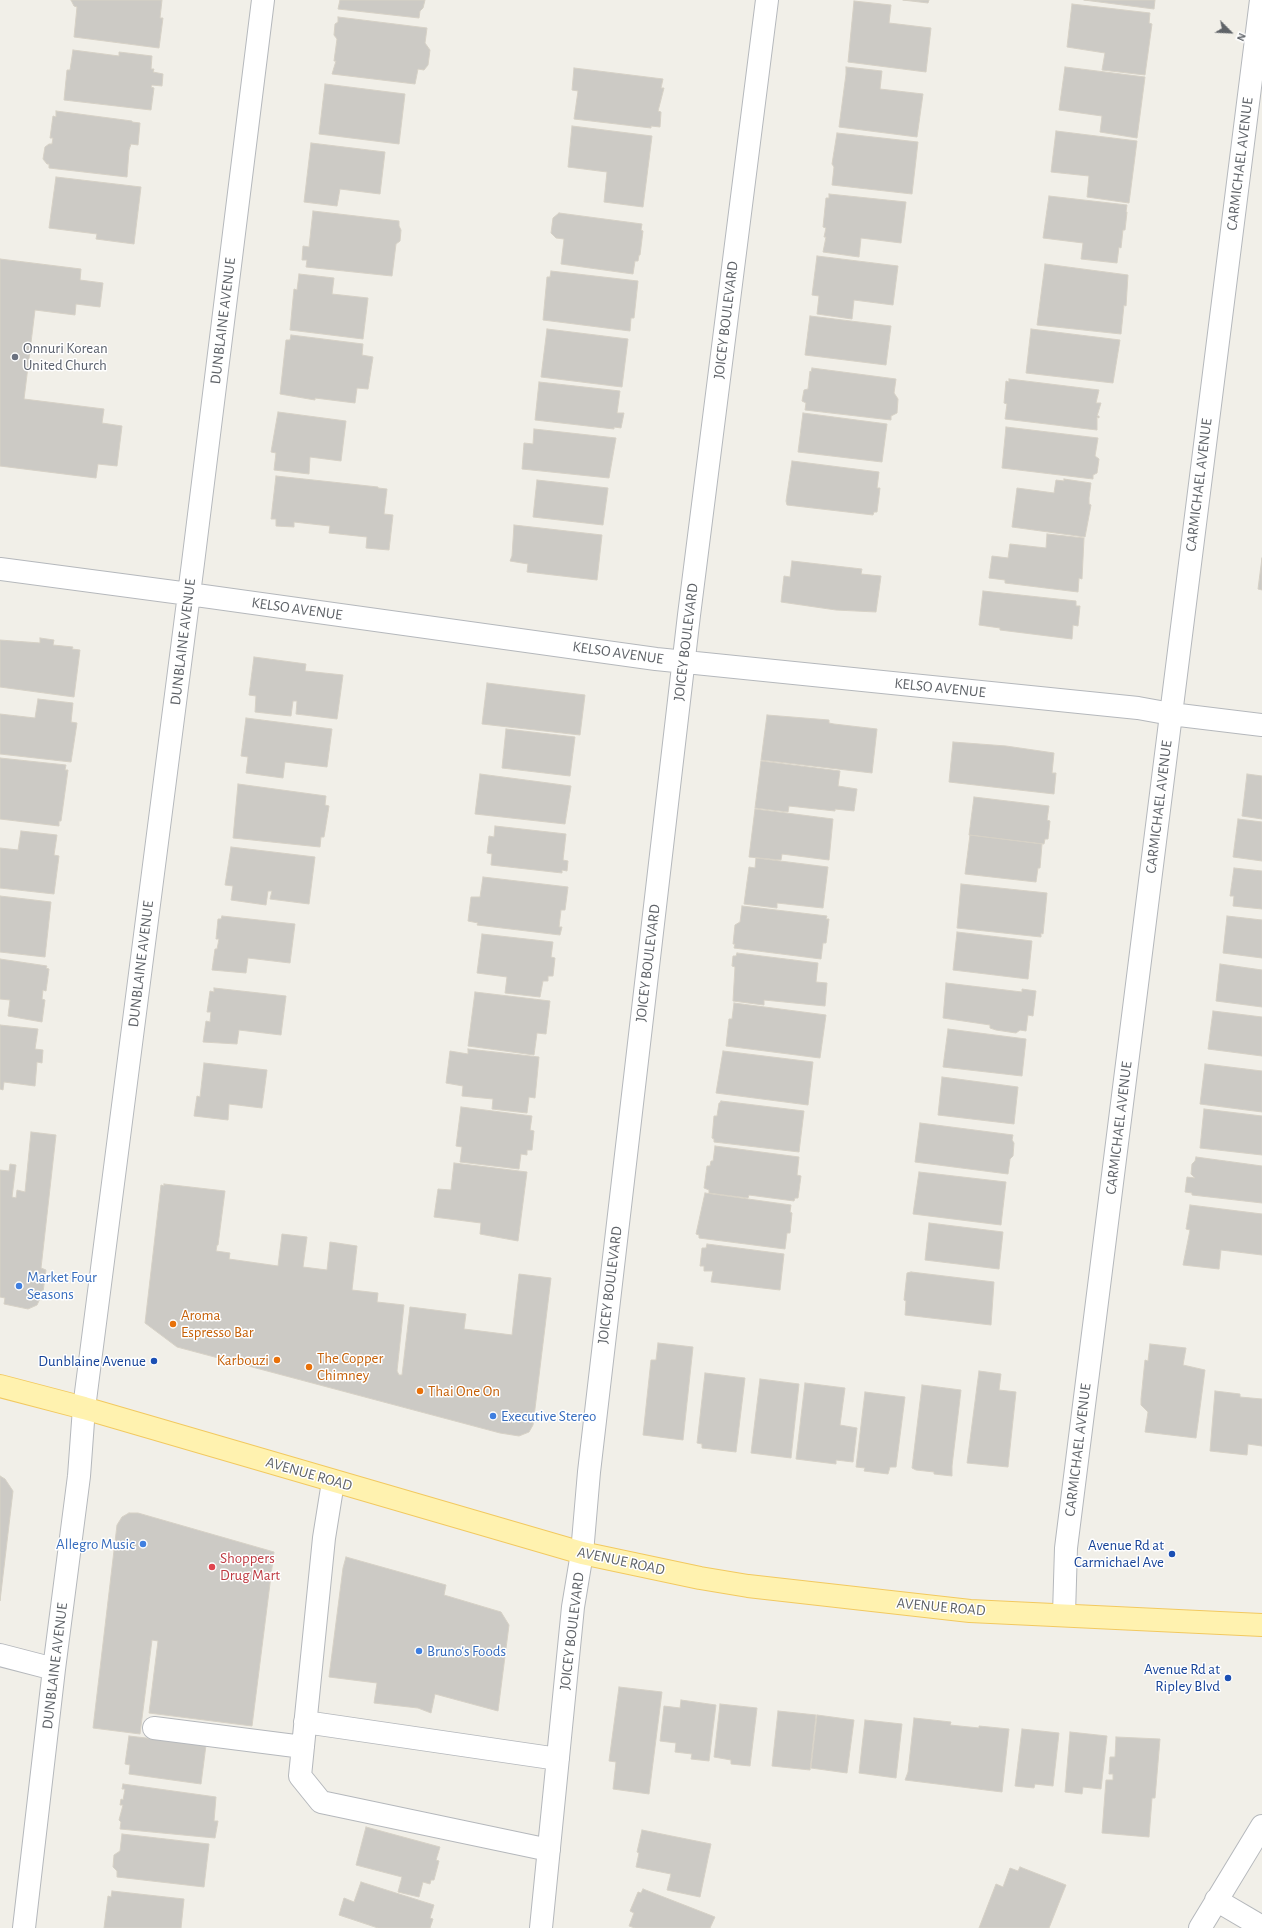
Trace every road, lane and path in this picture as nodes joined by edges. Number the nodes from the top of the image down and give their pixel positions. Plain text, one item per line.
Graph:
1 (263, 0) edge
2 (768, 0) edge
3 (1261, 0) edge
4 (0, 569) edge
5 (189, 594) junction
6 (683, 662) junction
7 (1171, 714) junction
8 (1262, 725) edge
9 (0, 1386) edge
10 (84, 1408) junction
11 (333, 1482) junction
12 (582, 1553) junction
13 (1064, 1614) junction
14 (1262, 1625) edge
15 (0, 1655) edge
16 (54, 1669) junction
17 (305, 1722) junction
18 (154, 1728) dead end
19 (302, 1747) junction
20 (558, 1758) junction
21 (1259, 1839) edge
22 (549, 1850) junction
23 (1216, 1900) junction
24 (1262, 1927) edge
25 (24, 1928) edge
26 (541, 1928) edge
27 (1200, 1928) edge

1 - 5 street, DUNBLAINE AVENUE
2 - 6 street, JOICEY BOULEVARD
3 - 7 street, CARMICHAEL AVENUE
4 - 5 street, KELSO AVENUE
5 - 6 street, KELSO AVENUE
5 - 10 street, DUNBLAINE AVENUE
6 - 7 street, KELSO AVENUE
6 - 12 street, JOICEY BOULEVARD
7 - 8 street, KELSO AVENUE
7 - 13 street, CARMICHAEL AVENUE
9 - 10 main road, AVENUE ROAD
10 - 11 main road, AVENUE ROAD
10 - 16 street, DUNBLAINE AVENUE
11 - 12 main road, AVENUE ROAD
11 - 17 street
12 - 13 main road, AVENUE ROAD
12 - 20 street, JOICEY BOULEVARD
13 - 14 main road, AVENUE ROAD
15 - 16 street
16 - 25 street, DUNBLAINE AVENUE
17 - 19 street
17 - 20 street
18 - 19 street
19 - 22 street
20 - 22 street, JOICEY BOULEVARD
21 - 23 street
22 - 26 street, JOICEY BOULEVARD
23 - 24 street
23 - 27 street

